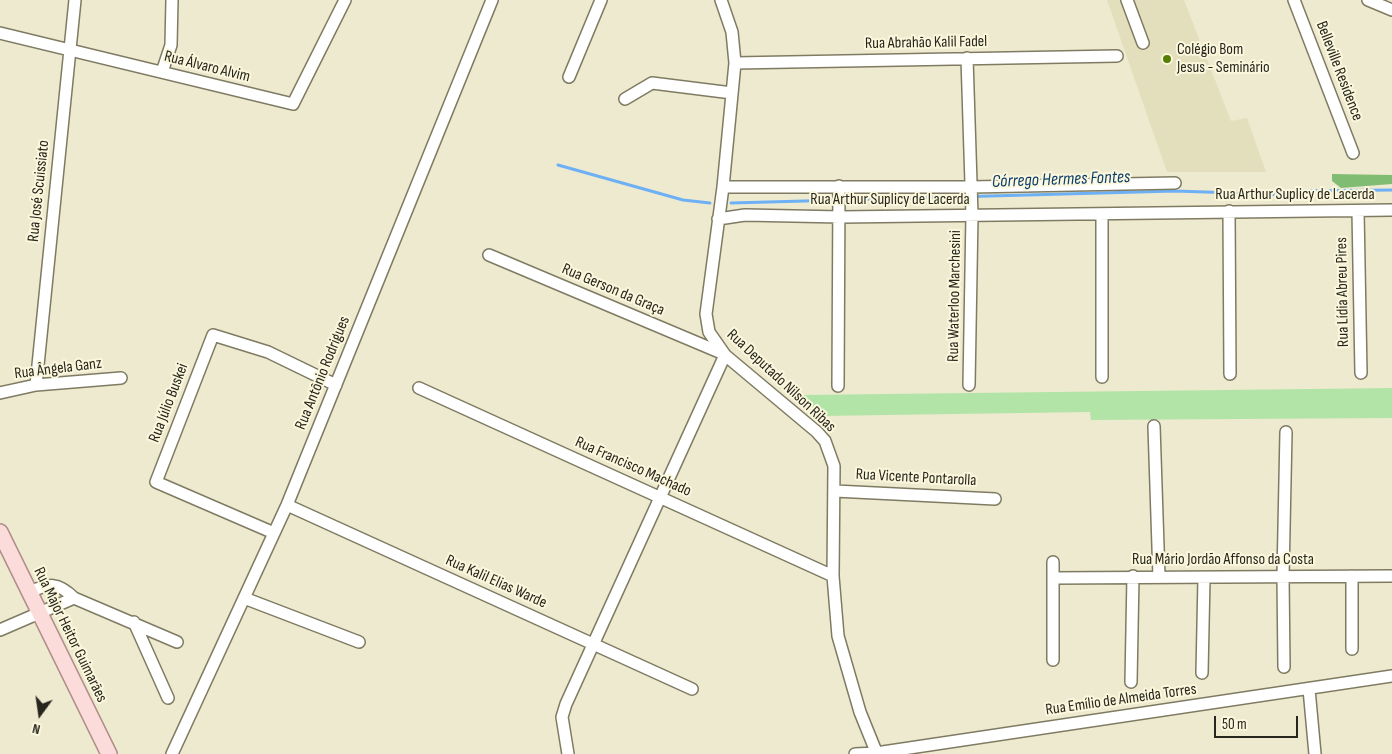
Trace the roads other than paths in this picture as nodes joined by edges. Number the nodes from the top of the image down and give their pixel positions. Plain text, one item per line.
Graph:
1 (75, 0) edge
2 (172, 0) edge
3 (345, 0) edge
4 (492, 0) edge
5 (601, 0) edge
6 (721, 0) edge
7 (1127, 0) edge
8 (1294, 0) edge
9 (1368, 0) edge
10 (1392, 10) edge
11 (0, 33) edge
12 (1143, 43) dead end
13 (70, 50) junction
14 (1117, 56) dead end
15 (967, 58) junction
16 (735, 63) junction
17 (162, 72) junction
18 (569, 77) dead end
19 (732, 93) junction
20 (625, 99) dead end
21 (1354, 153) dead end
22 (1175, 183) dead end
23 (840, 186) junction
24 (722, 187) junction
25 (971, 187) junction
26 (1392, 210) edge
27 (1229, 211) junction
28 (1358, 211) junction
29 (1102, 214) junction
30 (972, 215) junction
31 (841, 217) junction
32 (718, 219) junction
33 (489, 255) dead end
34 (725, 355) junction
35 (1361, 373) dead end
36 (1230, 374) dead end
37 (1102, 377) dead end
38 (121, 378) dead end
39 (36, 385) junction
40 (336, 385) junction
41 (969, 385) dead end
42 (838, 386) dead end
43 (419, 388) dead end
44 (0, 393) edge
45 (1154, 426) dead end
46 (1286, 432) dead end
47 (835, 490) junction
48 (660, 497) junction
49 (995, 499) dead end
50 (287, 505) junction
51 (0, 532) edge
52 (274, 533) junction
53 (1053, 562) dead end
54 (833, 576) junction
55 (1132, 576) junction
56 (1283, 576) junction
57 (1352, 576) junction
58 (1392, 576) edge
59 (1159, 577) junction
60 (1054, 578) junction
61 (1204, 578) junction
62 (30, 592) junction
63 (74, 598) junction
64 (244, 598) junction
65 (40, 614) junction
66 (134, 622) junction
67 (0, 630) edge
68 (176, 642) dead end
69 (359, 642) dead end
70 (593, 644) junction
71 (1352, 649) dead end
72 (1053, 660) dead end
73 (1284, 667) dead end
74 (1202, 673) dead end
75 (1392, 676) edge
76 (1131, 682) dead end
77 (1310, 689) junction
78 (692, 690) dead end
79 (168, 698) dead end
80 (109, 754) edge
81 (172, 754) edge
82 (568, 754) edge
83 (855, 754) edge
84 (877, 754) edge
85 (1315, 754) edge

1 - 13 street, Rua José Scuissiato
2 - 17 street
3 - 17 street, Rua Álvaro Alvim
4 - 40 street, Rua Antônio Rodrigues
5 - 18 street
6 - 16 street, Rua Deputado Nilson Ribas
7 - 12 street
8 - 21 street, Belleville Residence
9 - 10 street
11 - 13 street, Rua Álvaro Alvim
13 - 17 street, Rua Álvaro Alvim
13 - 39 street, Rua José Scuissiato
14 - 15 street, Rua Abrahão Kalil Fadel
15 - 16 street, Rua Abrahão Kalil Fadel
15 - 25 street, Rua Waterloo Marchesini
16 - 19 street, Rua Deputado Nilson Ribas
19 - 20 street
19 - 24 street, Rua Deputado Nilson Ribas
22 - 25 street
23 - 24 street
23 - 25 street
23 - 31 street
24 - 32 street, Rua Deputado Nilson Ribas
25 - 30 street, Rua Waterloo Marchesini
26 - 28 street, Rua Arthur Suplicy de Lacerda
27 - 28 street, Rua Arthur Suplicy de Lacerda
27 - 29 street, Rua Arthur Suplicy de Lacerda
27 - 36 street
28 - 35 street, Rua Lídia Abreu Pires
29 - 30 street, Rua Arthur Suplicy de Lacerda
29 - 37 street
30 - 31 street, Rua Arthur Suplicy de Lacerda
30 - 41 street, Rua Waterloo Marchesini
31 - 32 street, Rua Arthur Suplicy de Lacerda
31 - 42 street
32 - 34 street, Rua Deputado Nilson Ribas
33 - 34 street, Rua Gerson da Graça
34 - 47 street, Rua Deputado Nilson Ribas
34 - 48 street
38 - 39 street, Rua Ângela Ganz
39 - 44 street, Rua Ângela Ganz
40 - 50 street, Rua Antônio Rodrigues
40 - 52 street, Rua Júlio Buskei
43 - 48 street, Rua Francisco Machado
45 - 59 street
46 - 56 street
47 - 49 street, Rua Vicente Pontarolla
47 - 54 street, Rua Deputado Nilson Ribas
48 - 54 street, Rua Francisco Machado
48 - 70 street
50 - 52 street, Rua Antônio Rodrigues
50 - 70 street, Rua Kalil Elias Warde
51 - 62 main road, Rua Major Heitor Guimarães
52 - 64 street, Rua Antônio Rodrigues
53 - 60 street
54 - 84 street, Rua Deputado Nilson Ribas
55 - 59 street, Rua Mário Jordão Affonso da Costa
55 - 60 street, Rua Mário Jordão Affonso da Costa
55 - 76 street
56 - 57 street, Rua Mário Jordão Affonso da Costa
56 - 61 street, Rua Mário Jordão Affonso da Costa
56 - 73 street
57 - 58 street, Rua Mário Jordão Affonso da Costa
57 - 71 street
59 - 61 street, Rua Mário Jordão Affonso da Costa
60 - 72 street
61 - 74 street
62 - 63 street
62 - 65 main road, Rua Major Heitor Guimarães
63 - 65 street
63 - 66 street
64 - 69 street
64 - 81 street, Rua Antônio Rodrigues
65 - 67 street
65 - 80 main road, Rua Major Heitor Guimarães
66 - 68 street
66 - 79 street
70 - 78 street, Rua Kalil Elias Warde
70 - 82 street
75 - 77 street, Rua Emílio de Almeida Torres
77 - 84 street, Rua Emílio de Almeida Torres
77 - 85 street
83 - 84 street, Rua Emílio de Almeida Torres

